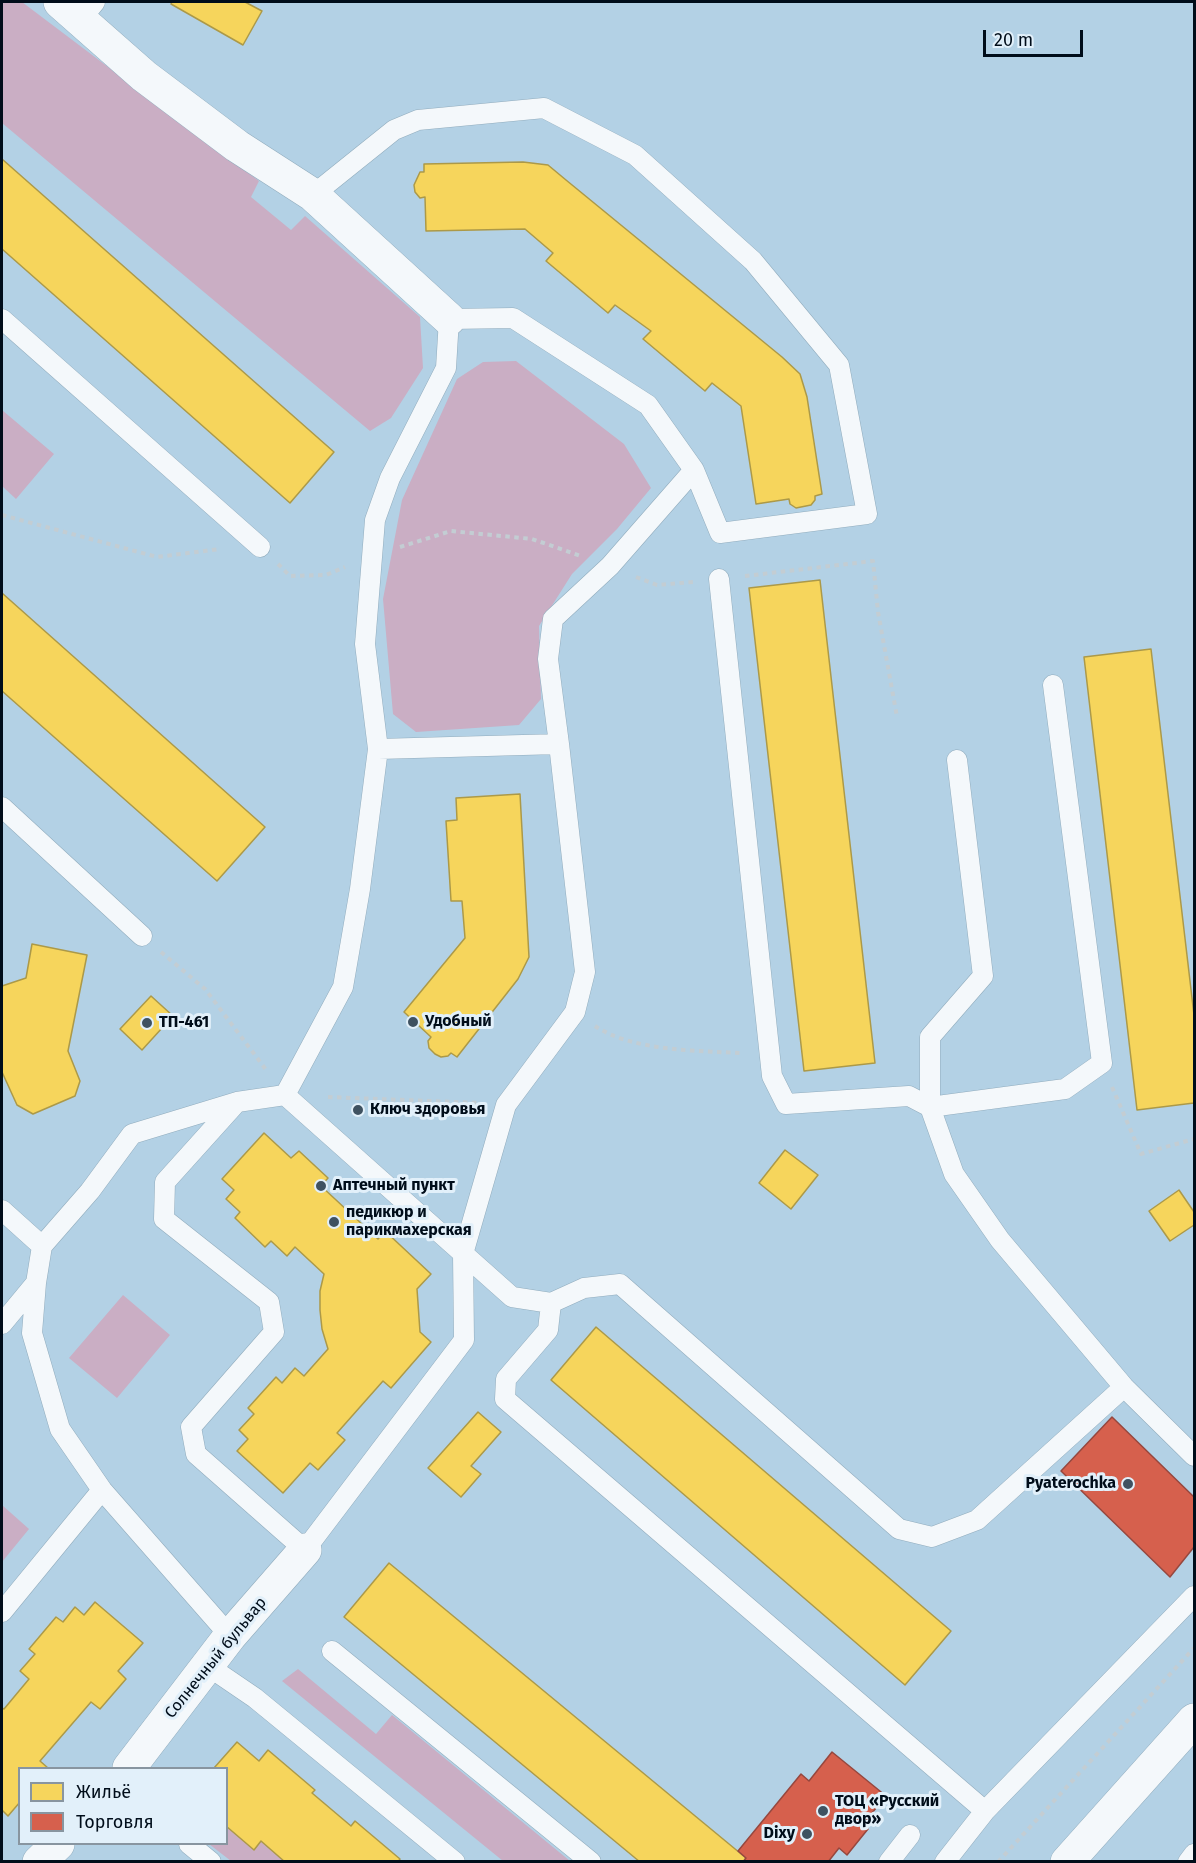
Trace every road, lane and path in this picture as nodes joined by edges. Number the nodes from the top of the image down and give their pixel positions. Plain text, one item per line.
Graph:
1 (78, 7) edge
2 (313, 195) junction
3 (2, 319) edge
4 (449, 319) junction
5 (694, 470) junction
6 (2, 515) edge
7 (260, 547) junction
8 (372, 556) junction
9 (610, 566) junction
10 (718, 579) junction
11 (1053, 685) dead end
12 (897, 717) dead end
13 (559, 744) junction
14 (378, 749) junction
15 (957, 760) dead end
16 (2, 807) edge
17 (142, 936) joint
18 (575, 1012) junction
19 (770, 1054) junction
20 (1102, 1063) junction
21 (285, 1095) junction
22 (237, 1102) junction
23 (506, 1105) junction
24 (930, 1107) junction
25 (1194, 1139) edge
26 (2, 1210) edge
27 (42, 1246) junction
28 (463, 1254) junction
29 (36, 1282) junction
30 (551, 1303) junction
31 (2, 1324) edge
32 (1124, 1387) junction
33 (1194, 1456) edge
34 (102, 1490) junction
35 (305, 1550) junction
36 (1194, 1596) edge
37 (2, 1612) edge
38 (230, 1636) junction
39 (1194, 1648) edge
40 (332, 1651) dead end
41 (208, 1666) junction
42 (1194, 1720) edge
43 (130, 1767) edge
44 (985, 1811) junction
45 (910, 1835) dead end
46 (57, 1845) edge
47 (190, 1845) edge
48 (1194, 1854) edge
49 (890, 1861) edge
50 (39, 1862) edge
51 (211, 1862) edge
52 (455, 1862) edge
53 (591, 1862) edge
54 (945, 1862) edge
55 (998, 1862) edge
56 (1067, 1862) edge
57 (1188, 1862) edge

1 - 2 street
2 - 4 street
2 - 5 lane
3 - 7 lane
4 - 5 lane
4 - 8 lane
5 - 9 lane
6 - 7 path
7 - 8 path
8 - 9 path
8 - 14 lane
9 - 10 path
9 - 13 lane
10 - 12 path
10 - 19 lane
11 - 20 lane
13 - 14 lane
13 - 18 lane
14 - 21 lane
15 - 24 lane
16 - 17 lane
17 - 21 path
18 - 19 path
18 - 23 lane
19 - 24 lane
20 - 24 lane
20 - 25 path
21 - 22 lane
21 - 23 path
21 - 28 lane
22 - 27 lane
22 - 35 lane
23 - 28 lane
24 - 32 lane
26 - 27 lane
27 - 29 lane
28 - 30 lane
28 - 35 lane
29 - 31 lane
29 - 34 lane
30 - 32 lane
30 - 44 lane
32 - 33 lane
34 - 37 lane
34 - 38 lane
35 - 38 street, Солнечный бульвар
36 - 44 lane
38 - 41 street, Солнечный бульвар
39 - 55 path
40 - 53 lane
41 - 43 street, Солнечный бульвар
41 - 52 lane
42 - 56 street
44 - 54 lane
45 - 49 lane
46 - 50 street
47 - 51 lane
48 - 57 lane

